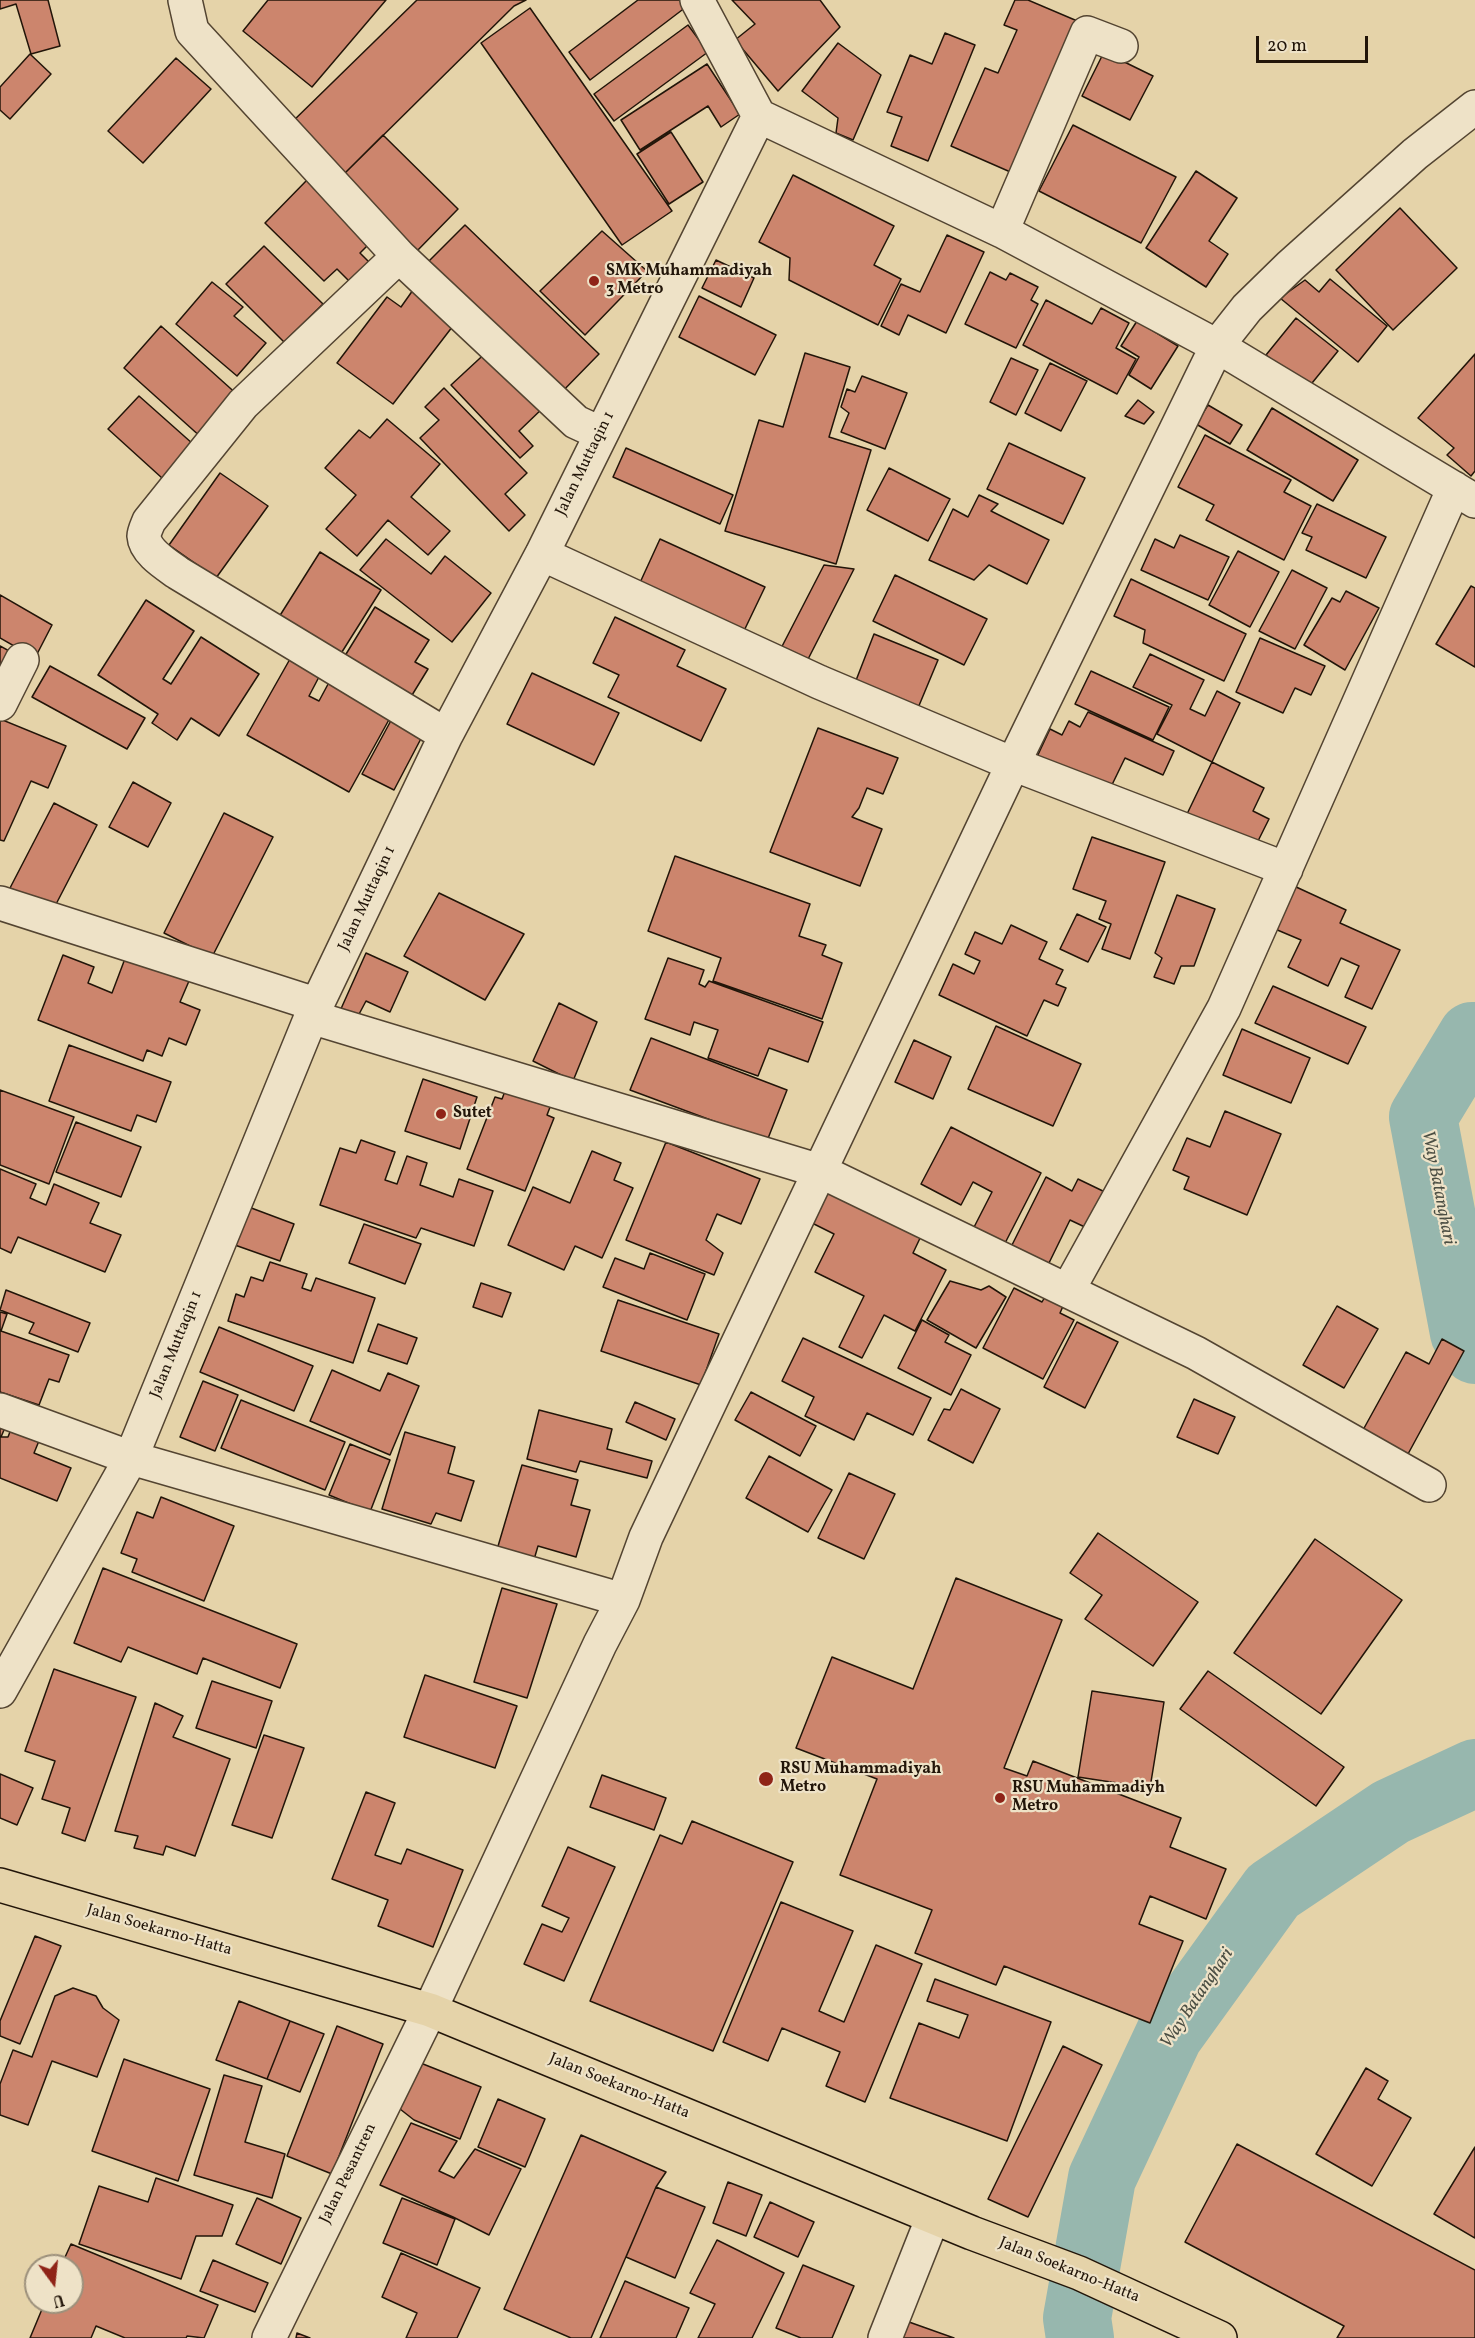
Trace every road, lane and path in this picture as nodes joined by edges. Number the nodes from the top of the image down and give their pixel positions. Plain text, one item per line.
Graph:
1 (185, 0) edge
2 (698, 0) edge
3 (1122, 46) dead end
4 (1475, 107) edge
5 (759, 116) junction
6 (1002, 231) junction
7 (399, 256) junction
8 (1217, 346) junction
9 (600, 433) junction
10 (1465, 494) edge
11 (542, 554) junction
12 (22, 660) dead end
13 (0, 704) edge
14 (446, 735) junction
15 (1013, 764) junction
16 (1286, 869) junction
17 (0, 903) edge
18 (314, 1011) junction
19 (820, 1171) junction
20 (1068, 1290) junction
21 (0, 1410) edge
22 (131, 1458) junction
23 (1429, 1485) dead end
24 (623, 1600) junction
25 (0, 1691) edge
26 (0, 1886) edge
27 (430, 2010) junction
28 (933, 2217) junction
29 (1207, 2331) edge
30 (269, 2338) edge
31 (885, 2338) edge

1 - 7 street
2 - 5 street
3 - 6 street
4 - 8 street, Jalan Pesantren
5 - 6 street
5 - 9 street, Jalan Muttaqin 1
6 - 8 street
7 - 9 street
7 - 14 street
8 - 10 street
8 - 15 street, Jalan Pesantren
9 - 11 street, Jalan Muttaqin 1
10 - 16 street
11 - 14 street, Jalan Muttaqin 1
11 - 15 street
12 - 13 street
14 - 18 street, Jalan Muttaqin 1
15 - 16 street
15 - 19 street, Jalan Pesantren
16 - 20 street
17 - 18 street
18 - 19 street
18 - 22 street, Jalan Muttaqin 1
19 - 20 street
19 - 24 street, Jalan Pesantren
20 - 23 street
21 - 22 street
22 - 24 street
22 - 25 street, Jalan Muttaqin 1
24 - 27 street, Jalan Pesantren
26 - 27 main road, Jalan Soekarno-Hatta
27 - 28 main road, Jalan Soekarno-Hatta
27 - 30 street, Jalan Pesantren
28 - 29 main road, Jalan Soekarno-Hatta
28 - 31 street

